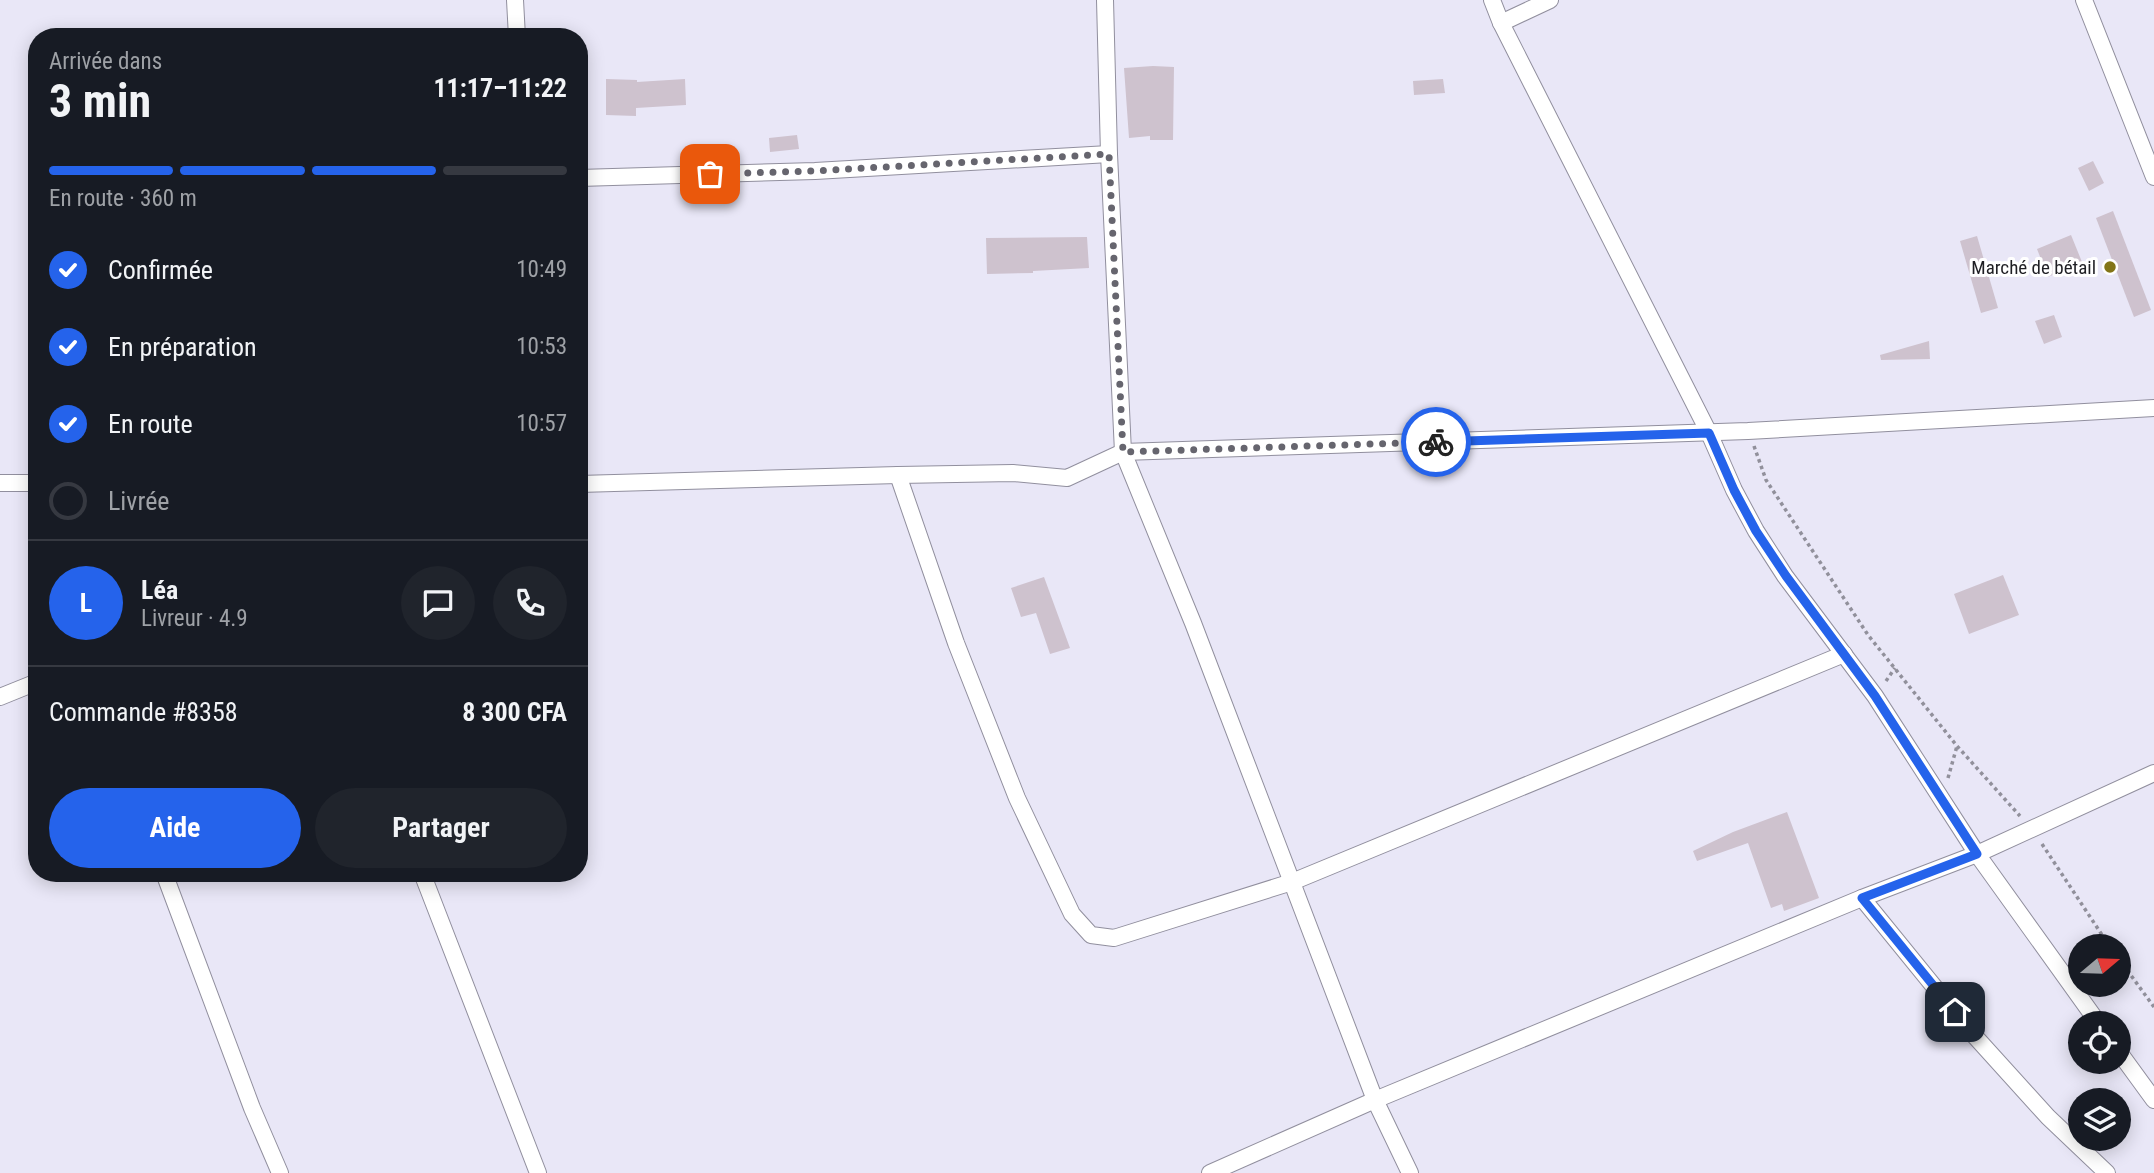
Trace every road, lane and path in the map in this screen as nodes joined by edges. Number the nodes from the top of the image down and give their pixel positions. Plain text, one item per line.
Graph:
1 (515, 0) edge
2 (1105, 0) edge
3 (1492, 0) edge
4 (1550, 0) edge
5 (2084, 0) edge
6 (1502, 23) junction
7 (517, 28) edge
8 (1109, 154) junction
9 (2154, 177) edge
10 (588, 178) edge
11 (2154, 408) edge
12 (1748, 431) junction
13 (1709, 433) junction
14 (1123, 452) junction
15 (898, 474) junction
16 (28, 482) edge
17 (0, 483) edge
18 (588, 484) edge
19 (1843, 654) junction
20 (28, 686) edge
21 (0, 697) edge
22 (1957, 746) junction
23 (2154, 773) edge
24 (1942, 799) junction
25 (2032, 828) junction
26 (1977, 854) junction
27 (167, 882) edge
28 (425, 882) edge
29 (1292, 882) junction
30 (1862, 898) junction
31 (2101, 934) edge
32 (2132, 977) edge
33 (2154, 1007) edge
34 (2090, 1011) edge
35 (2131, 1068) edge
36 (1375, 1100) junction
37 (2154, 1100) edge
38 (280, 1173) edge
39 (538, 1173) edge
40 (1210, 1173) edge
41 (1410, 1173) edge
42 (2107, 1173) edge

1 - 7 street
2 - 8 street
3 - 6 street
4 - 6 street
5 - 9 street
6 - 13 street
8 - 10 street
8 - 14 street
11 - 12 street
12 - 13 street
12 - 22 path
13 - 14 street
13 - 19 street
14 - 15 street
14 - 29 street
15 - 18 street
15 - 29 street
16 - 17 street
19 - 24 street
19 - 29 street
20 - 21 street
22 - 24 path
22 - 25 path
23 - 25 street
24 - 26 street
25 - 26 street
25 - 31 path
26 - 30 street
26 - 34 street
27 - 38 street
28 - 39 street
29 - 36 street
30 - 36 street
30 - 42 street
32 - 33 path
35 - 37 street
36 - 40 street
36 - 41 street

